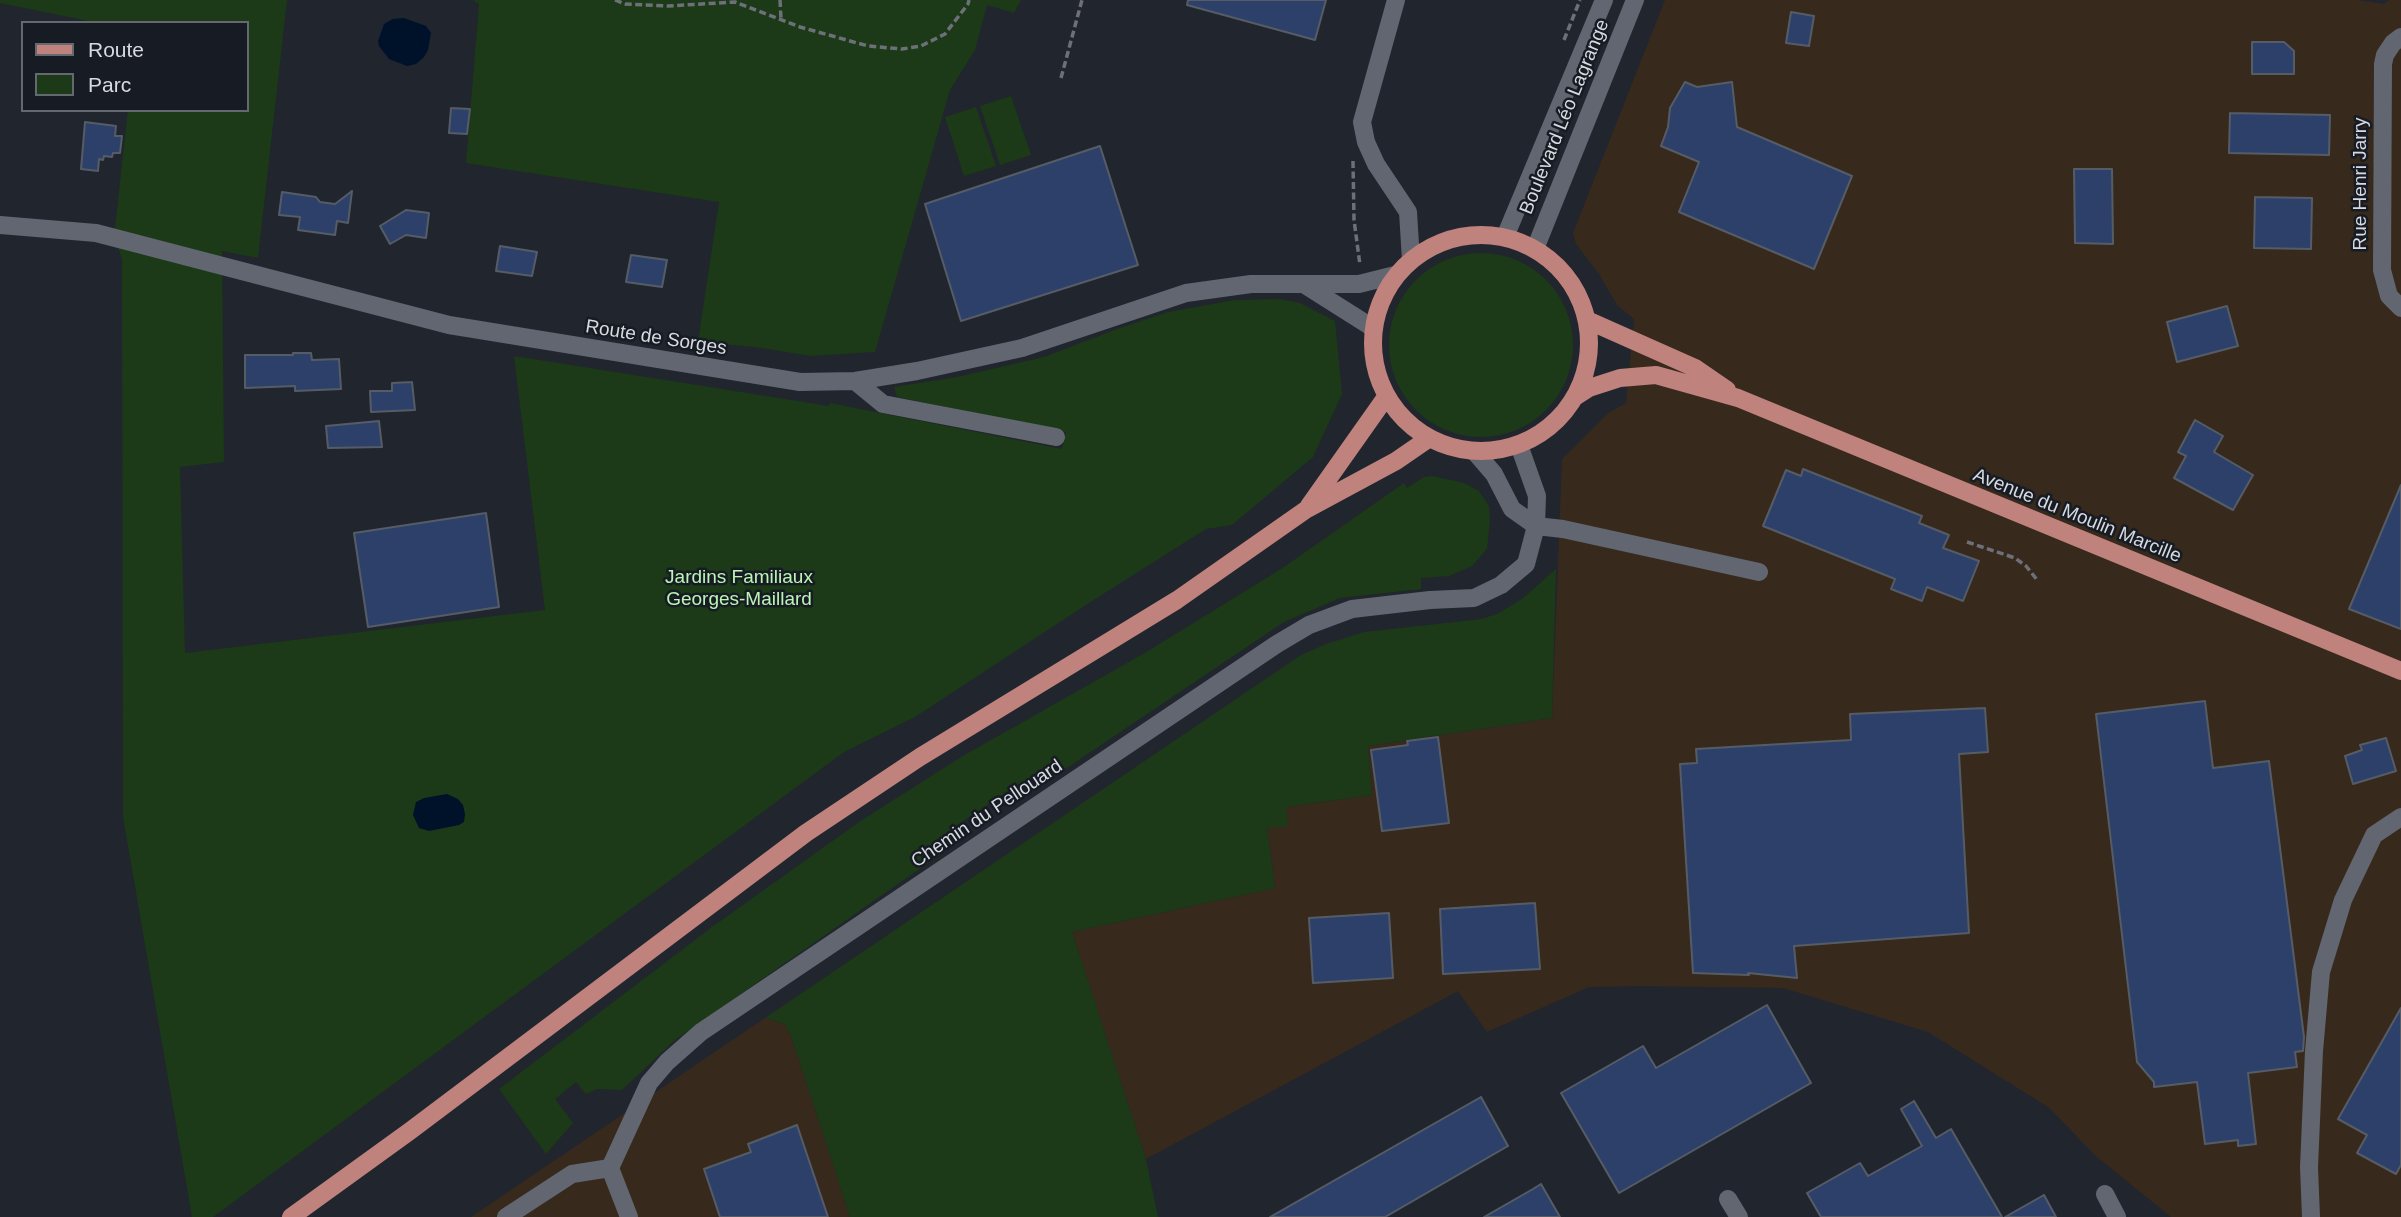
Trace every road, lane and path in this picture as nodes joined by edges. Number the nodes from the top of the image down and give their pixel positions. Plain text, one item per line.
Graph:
1 (615, 0) edge
2 (780, 0) edge
3 (969, 0) edge
4 (1082, 0) edge
5 (1396, 0) edge
6 (1604, 0) edge
7 (1635, 0) edge
8 (781, 19) junction
9 (2401, 37) edge
10 (1061, 78) dead end
11 (1353, 156) dead end
12 (0, 225) edge
13 (1505, 237) junction
14 (1535, 249) junction
15 (1411, 260) junction
16 (1361, 271) dead end
17 (1395, 275) junction
18 (1305, 285) junction
19 (2401, 307) edge
20 (1587, 320) junction
21 (1373, 328) junction
22 (855, 381) junction
23 (1386, 397) junction
24 (1576, 397) junction
25 (1738, 398) junction
26 (1056, 437) dead end
27 (1428, 439) junction
28 (1518, 445) junction
29 (1475, 452) junction
30 (1307, 509) junction
31 (1535, 526) junction
32 (1967, 542) dead end
33 (1759, 572) dead end
34 (2038, 581) dead end
35 (2401, 671) edge
36 (2401, 817) edge
37 (610, 1168) junction
38 (2105, 1194) dead end
39 (1728, 1199) dead end
40 (291, 1217) edge
41 (506, 1217) edge
42 (629, 1217) edge
43 (1739, 1217) edge
44 (2117, 1217) edge
45 (2311, 1217) edge

1 - 8 path
2 - 8 path
3 - 8 path
4 - 10 path
5 - 15 street
6 - 13 street, Boulevard Léo Lagrange
7 - 14 street, Boulevard Léo Lagrange
9 - 19 street, Rue Henri Jarry
11 - 16 path
12 - 22 street, Route de Sorges
13 - 14 main road
13 - 15 main road
14 - 20 main road
15 - 17 main road
17 - 18 street, Route de Sorges
17 - 21 main road
18 - 21 street
18 - 22 street, Route de Sorges
20 - 24 main road
20 - 25 main road, Avenue du Moulin Marcille
21 - 23 main road
22 - 26 street
23 - 27 main road
23 - 30 main road
24 - 25 main road, Avenue du Moulin Marcille
24 - 28 main road
25 - 35 main road, Avenue du Moulin Marcille
27 - 29 main road
27 - 30 main road
28 - 29 main road
28 - 31 street, Chemin du Pellouard
29 - 31 street
30 - 40 main road
31 - 33 street
31 - 37 street, Chemin du Pellouard
32 - 34 path
36 - 45 street
37 - 41 street
37 - 42 street
38 - 44 street
39 - 43 street

